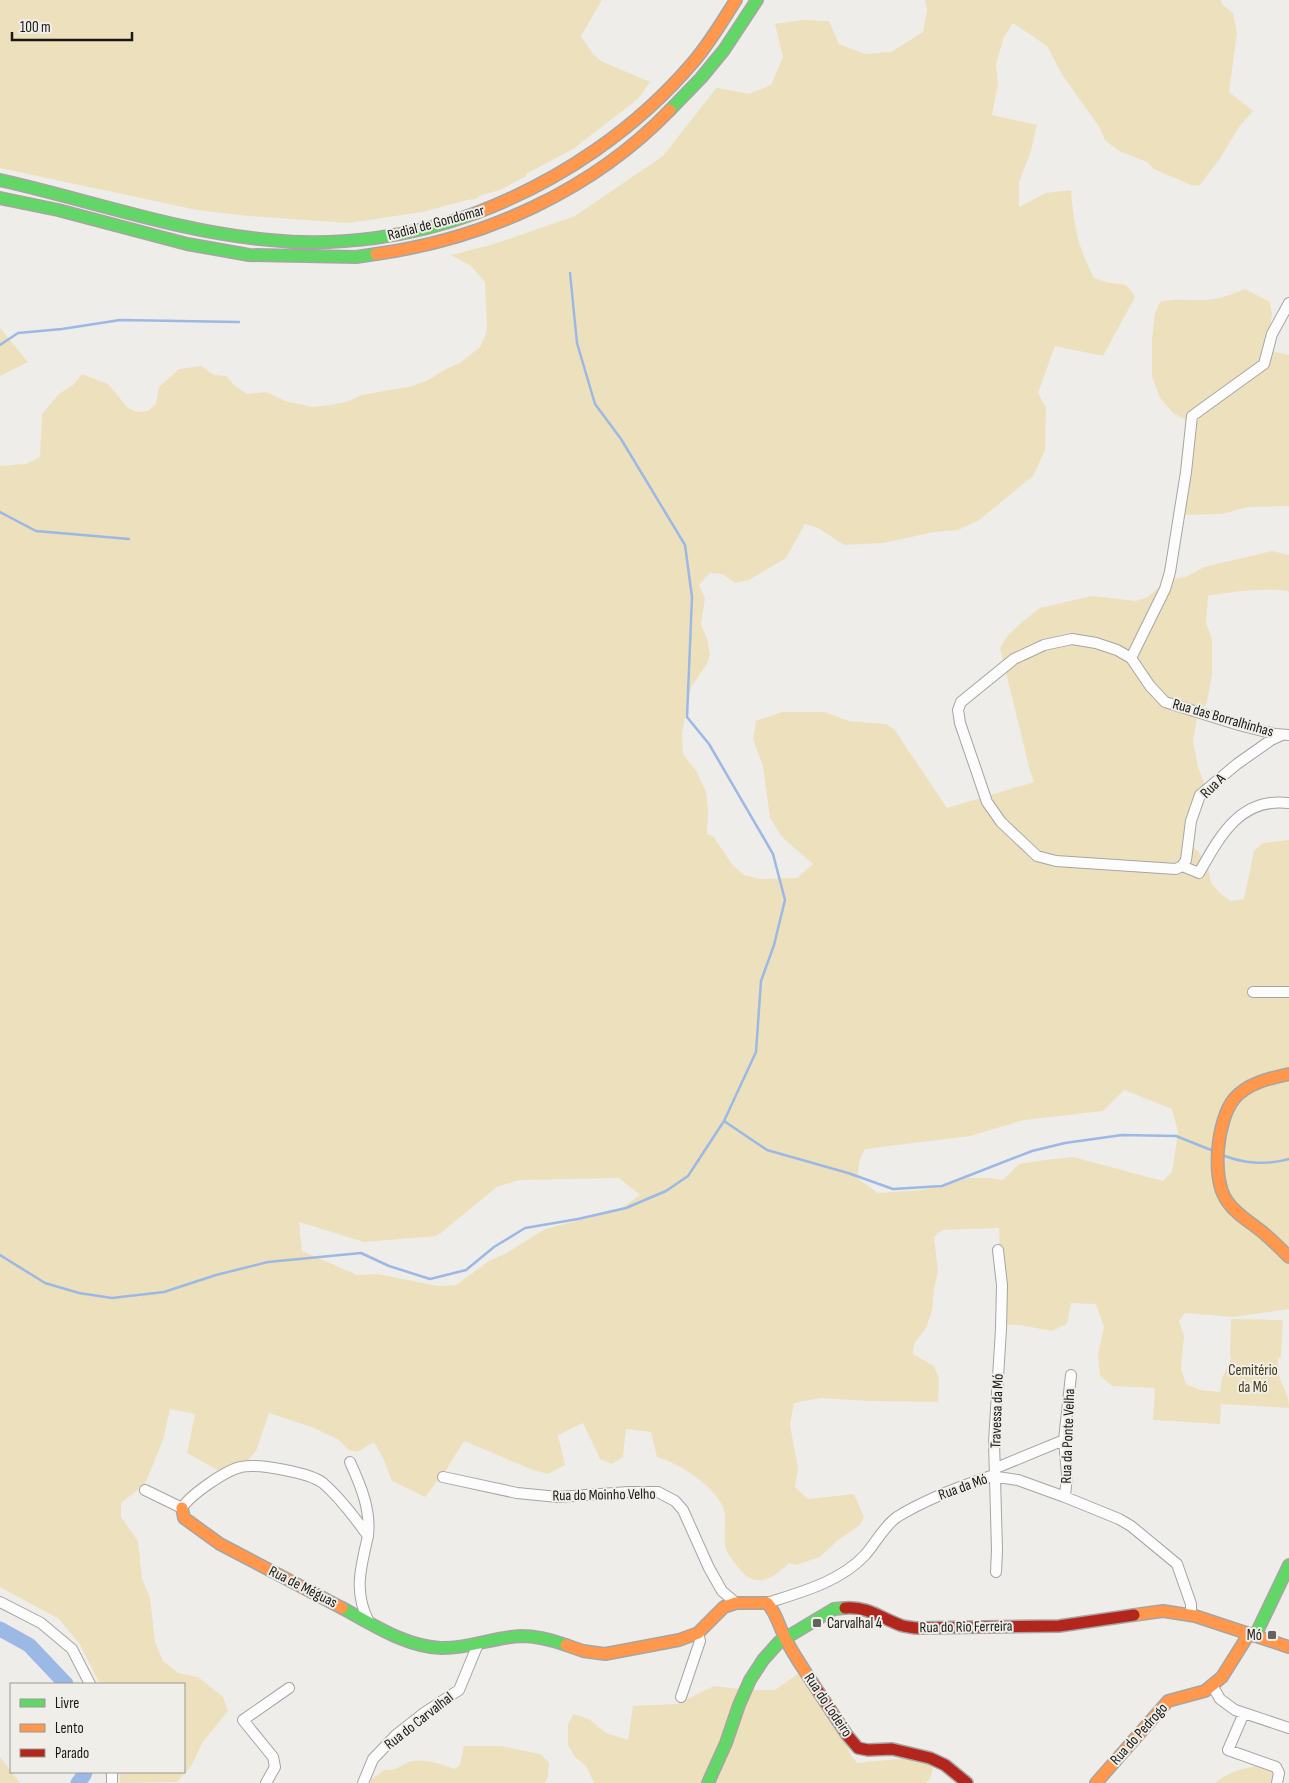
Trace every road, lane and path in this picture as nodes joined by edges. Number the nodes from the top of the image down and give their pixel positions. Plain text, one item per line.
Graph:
1 (736, 0) edge
2 (757, 0) edge
3 (0, 180) edge
4 (0, 198) edge
5 (1289, 303) edge
6 (1131, 658) junction
7 (1286, 734) edge
8 (1289, 803) edge
9 (1182, 866) junction
10 (1253, 992) dead end
11 (1289, 992) edge
12 (1289, 1074) edge
13 (998, 1250) dead end
14 (1289, 1257) edge
15 (1071, 1376) dead end
16 (1064, 1440) junction
17 (350, 1462) dead end
18 (996, 1472) junction
19 (442, 1477) dead end
20 (145, 1490) dead end
21 (1065, 1497) junction
22 (182, 1508) junction
23 (368, 1536) junction
24 (1289, 1565) edge
25 (996, 1572) dead end
26 (0, 1602) edge
27 (736, 1603) junction
28 (767, 1603) junction
29 (1191, 1615) junction
30 (369, 1622) junction
31 (698, 1633) junction
32 (1252, 1635) junction
33 (785, 1638) junction
34 (478, 1644) junction
35 (1289, 1647) edge
36 (90, 1683) edge
37 (1212, 1685) junction
38 (289, 1688) dead end
39 (681, 1697) dead end
40 (1244, 1713) junction
41 (1289, 1728) edge
42 (266, 1783) edge
43 (363, 1783) edge
44 (708, 1783) edge
45 (967, 1783) edge
46 (1096, 1783) edge
47 (1277, 1783) edge

1 - 3 main road, Radial de Gondomar
2 - 4 main road, Radial de Gondomar
5 - 6 street
6 - 7 street, Rua das Borralhinhas
6 - 9 street
7 - 9 street, Rua A
8 - 9 street
10 - 11 street
12 - 14 main road
13 - 18 street, Travessa da Mó
15 - 16 street, Rua da Ponte Velha
16 - 18 street
16 - 21 street, Rua da Ponte Velha
17 - 23 street
18 - 21 street, Rua da Mó
18 - 25 street, Travessa da Mó
18 - 28 street, Rua da Mó
19 - 27 street, Rua do Moinho Velho
20 - 22 street, Rua de Méguas
21 - 29 street, Rua da Mó
22 - 23 street
22 - 30 main road, Rua de Méguas
23 - 30 street
24 - 32 main road, Rua do Pedrogo
26 - 36 street
27 - 28 main road
27 - 31 main road
28 - 33 main road
29 - 32 main road, Rua do Rio Ferreira
29 - 33 main road, Rua do Rio Ferreira
30 - 34 main road, Rua de Méguas
31 - 34 main road
31 - 39 street
32 - 35 main road, Rua do Rio Ferreira
32 - 37 main road, Rua do Pedrogo
33 - 44 main road, Rua do Rio Ferreira
33 - 45 main road, Rua do Lodeiro
34 - 43 street, Rua do Carvalhal
37 - 40 street
37 - 46 main road, Rua do Pedrogo
38 - 42 street
40 - 41 street
40 - 47 street

